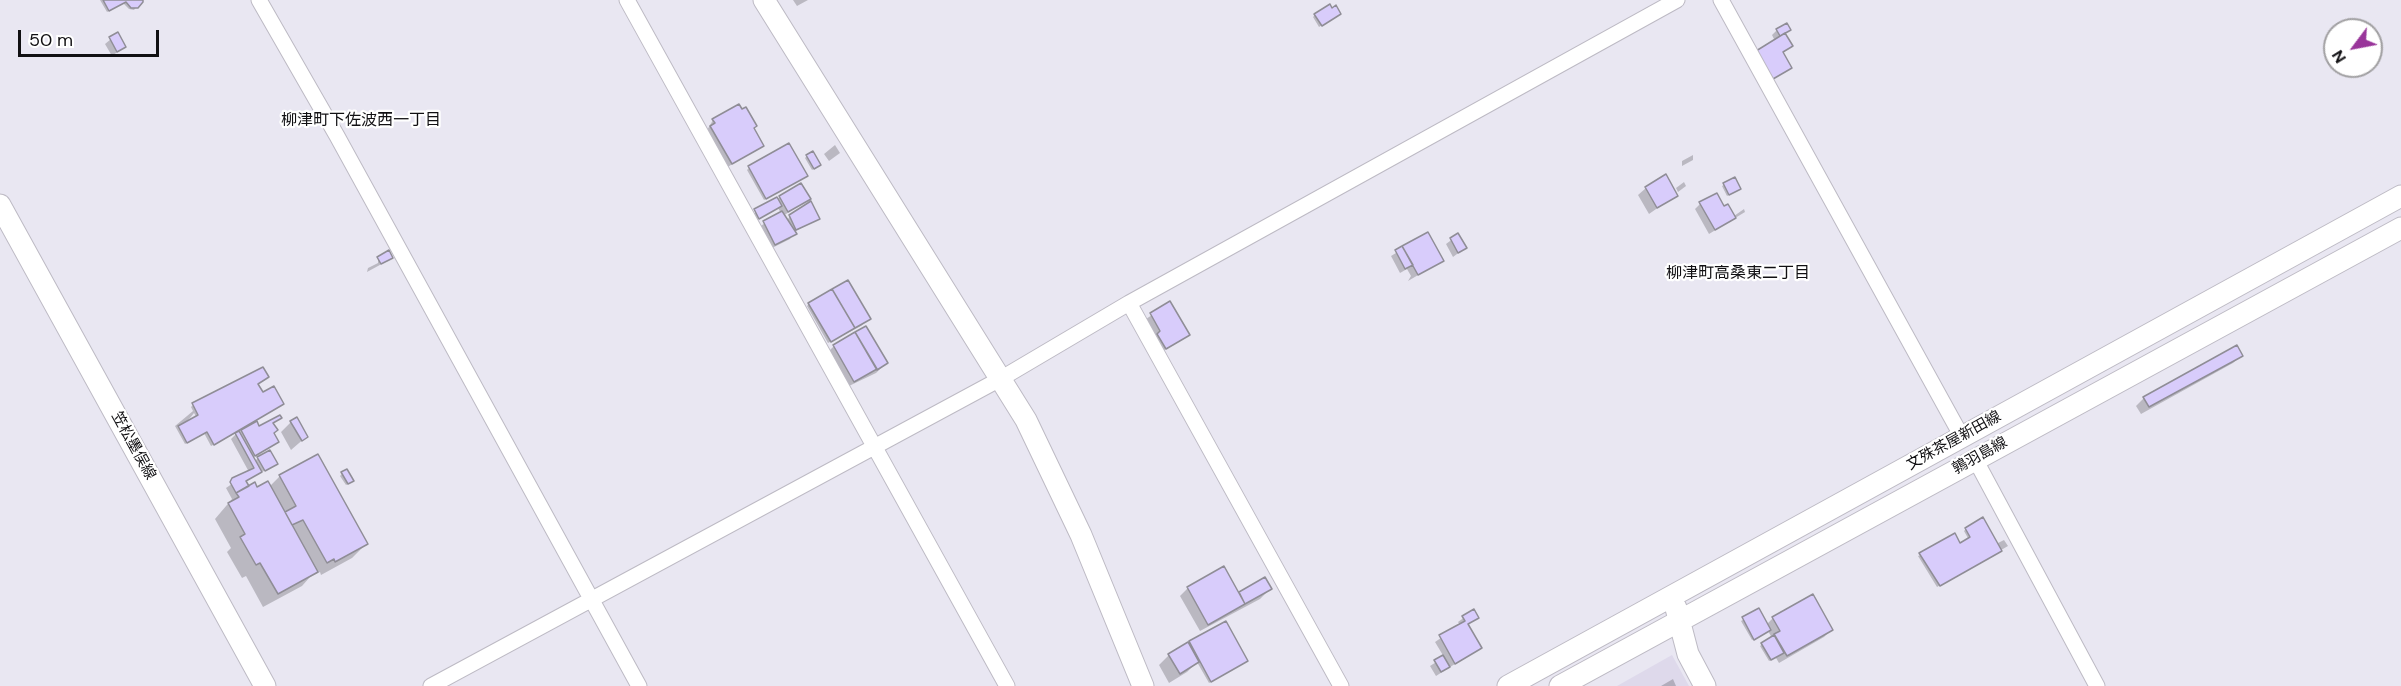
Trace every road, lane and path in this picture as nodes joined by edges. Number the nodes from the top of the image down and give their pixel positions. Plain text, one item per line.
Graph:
1 (259, 0) edge
2 (627, 0) edge
3 (764, 0) edge
4 (1677, 0) edge
5 (1721, 0) edge
6 (2401, 196) edge
7 (0, 205) edge
8 (2401, 228) edge
9 (1129, 303) junction
10 (1002, 378) junction
11 (1962, 437) junction
12 (874, 447) junction
13 (1975, 459) junction
14 (1674, 596) junction
15 (591, 599) junction
16 (1679, 621) junction
17 (266, 686) edge
18 (431, 686) edge
19 (639, 686) edge
20 (1006, 686) edge
21 (1143, 686) edge
22 (1341, 686) edge
23 (1508, 686) edge
24 (1560, 686) edge
25 (1705, 686) edge
26 (2097, 686) edge

1 - 15 street
2 - 12 street
3 - 10 main road
4 - 9 street
5 - 11 street
6 - 11 main road, 文殊茶屋新田線
7 - 17 main road, 笠松墨俣線
8 - 13 main road, 鶉羽島線
9 - 10 street
9 - 22 street
10 - 12 street
10 - 21 main road
11 - 14 main road, 文殊茶屋新田線
12 - 15 street
12 - 20 street
13 - 16 main road, 鶉羽島線
13 - 26 street
14 - 16 main road
14 - 23 main road, 文殊茶屋新田線
15 - 18 street
15 - 19 street
16 - 24 main road, 鶉羽島線
16 - 25 main road

